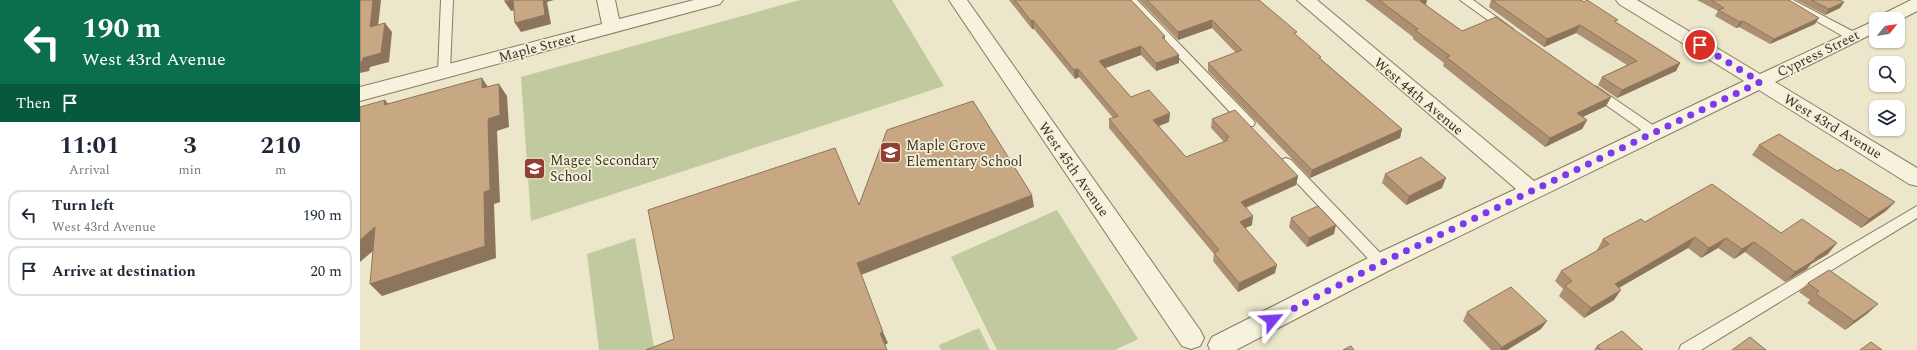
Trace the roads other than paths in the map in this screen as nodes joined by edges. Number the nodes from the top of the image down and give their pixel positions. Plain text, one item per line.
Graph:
1 (447, 0) edge
2 (606, 0) edge
3 (714, 0) edge
4 (958, 0) edge
5 (1131, 0) edge
6 (1306, 0) edge
7 (1466, 0) edge
8 (1625, 0) edge
9 (1785, 0) edge
10 (1917, 4) edge
11 (1901, 12) edge
12 (612, 27) junction
13 (1869, 28) edge
14 (1517, 36) edge
15 (1852, 36) junction
16 (444, 71) junction
17 (1581, 81) edge
18 (1760, 82) junction
19 (360, 94) edge
20 (1255, 130) edge
21 (1655, 133) junction
22 (1276, 153) edge
23 (1917, 178) edge
24 (1532, 191) junction
25 (1917, 211) edge
26 (1381, 263) junction
27 (1187, 344) edge
28 (1222, 348) edge
29 (1687, 350) edge

1 - 16 lane
2 - 12 street
3 - 12 street, Maple Street
4 - 27 street, West 45th Avenue
5 - 20 lane
6 - 24 street, West 44th Avenue
7 - 14 lane
8 - 18 street, West 43rd Avenue
9 - 15 lane
10 - 11 street
12 - 16 street, Maple Street
13 - 15 street, Cypress Street
15 - 18 street, Cypress Street
16 - 19 street, Maple Street
17 - 21 lane
18 - 21 street, Cypress Street
18 - 23 street, West 43rd Avenue
21 - 24 street, Cypress Street
22 - 26 lane
24 - 26 street, Cypress Street
25 - 29 lane
26 - 28 street, Cypress Street
27 - 28 street

